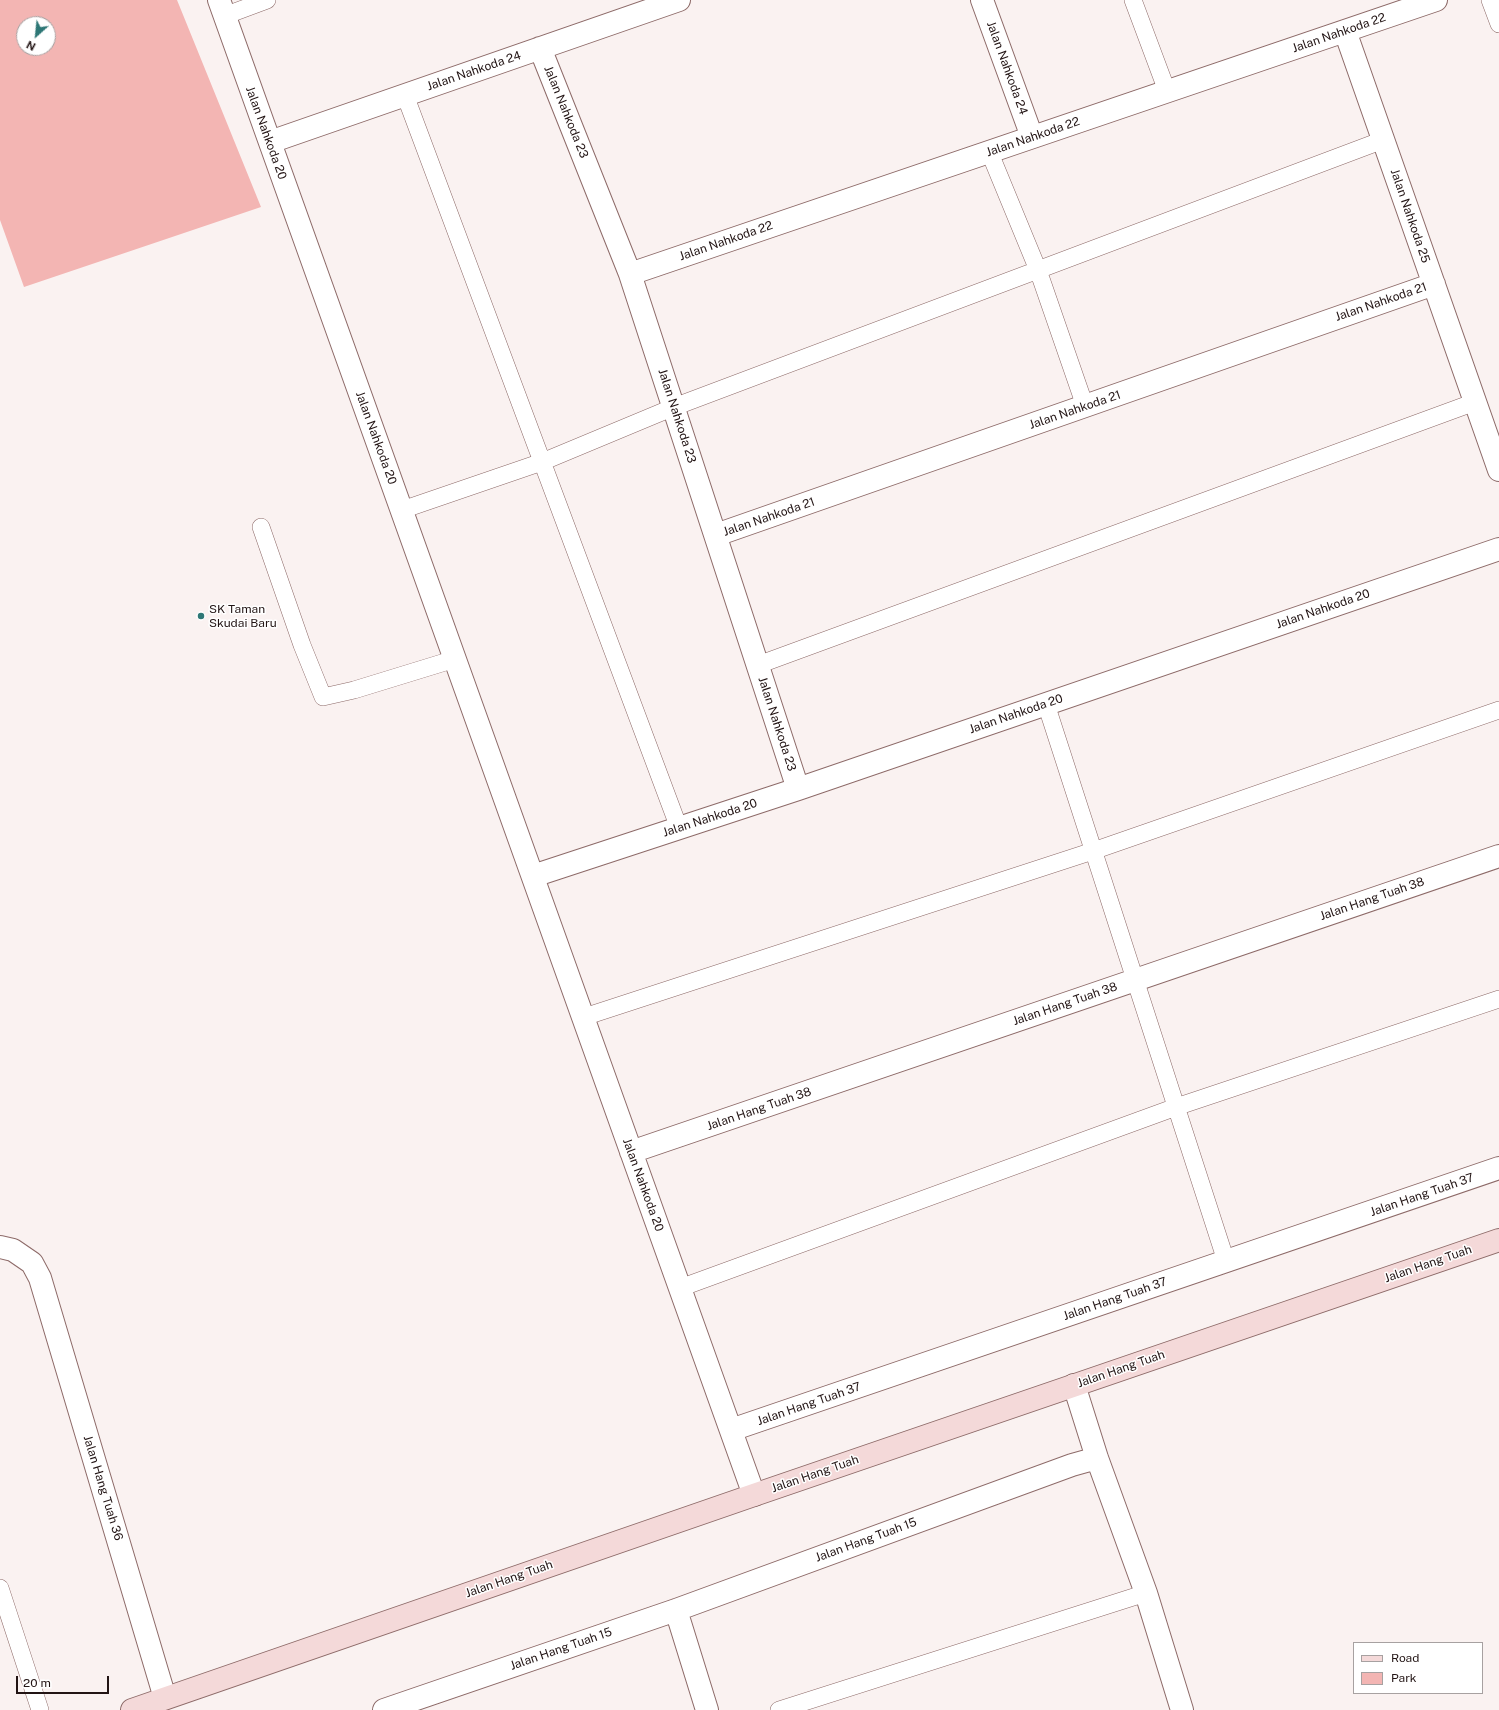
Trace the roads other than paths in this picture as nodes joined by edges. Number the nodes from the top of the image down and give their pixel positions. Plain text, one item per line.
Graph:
1 (267, 0) edge
2 (679, 0) edge
3 (982, 0) edge
4 (1134, 0) edge
5 (1436, 0) edge
6 (1490, 0) edge
7 (222, 8) edge
8 (1499, 24) edge
9 (1345, 31) junction
10 (540, 48) junction
11 (1167, 91) junction
12 (405, 95) junction
13 (1032, 137) junction
14 (1383, 140) junction
15 (270, 142) junction
16 (989, 152) junction
17 (1038, 270) junction
18 (630, 274) junction
19 (1434, 284) junction
20 (1475, 402) junction
21 (1085, 406) junction
22 (674, 407) junction
23 (542, 462) junction
24 (1499, 470) edge
25 (402, 510) junction
26 (261, 527) dead end
27 (716, 535) junction
28 (1499, 549) edge
29 (455, 659) junction
30 (758, 665) junction
31 (1046, 704) junction
32 (1499, 710) edge
33 (798, 789) junction
34 (679, 828) junction
35 (1093, 851) junction
36 (1499, 856) edge
37 (533, 876) junction
38 (1135, 980) junction
39 (1499, 999) edge
40 (584, 1017) junction
41 (1176, 1107) junction
42 (631, 1152) junction
43 (1499, 1168) edge
44 (1499, 1240) edge
45 (0, 1247) edge
46 (1226, 1262) junction
47 (680, 1288) junction
48 (1074, 1385) junction
49 (731, 1430) junction
50 (1097, 1458) junction
51 (754, 1494) junction
52 (0, 1588) edge
53 (1146, 1593) junction
54 (676, 1610) junction
55 (165, 1698) junction
56 (40, 1710) edge
57 (132, 1710) edge
58 (384, 1710) edge
59 (707, 1710) edge
60 (779, 1710) edge
61 (1182, 1710) edge

1 - 7 lane
2 - 10 street, Jalan Nahkoda 24
3 - 13 street, Jalan Nahkoda 24
4 - 11 lane
5 - 9 street, Jalan Nahkoda 22
6 - 8 lane
7 - 15 street, Jalan Nahkoda 20
9 - 11 street, Jalan Nahkoda 22
9 - 14 street, Jalan Nahkoda 25
10 - 12 street, Jalan Nahkoda 24
10 - 18 street, Jalan Nahkoda 23
11 - 13 street, Jalan Nahkoda 22
12 - 15 street, Jalan Nahkoda 24
12 - 23 lane
13 - 16 street, Jalan Nahkoda 22
14 - 17 lane
14 - 19 street, Jalan Nahkoda 25
15 - 25 street, Jalan Nahkoda 20
16 - 17 lane
16 - 18 street, Jalan Nahkoda 22
17 - 21 lane
17 - 22 lane
18 - 22 street, Jalan Nahkoda 23
19 - 20 street, Jalan Nahkoda 25
19 - 21 street, Jalan Nahkoda 21
20 - 24 street, Jalan Nahkoda 25
20 - 30 lane
21 - 27 street, Jalan Nahkoda 21
22 - 23 lane
22 - 27 street, Jalan Nahkoda 23
23 - 25 lane
23 - 34 lane
25 - 29 street, Jalan Nahkoda 20
26 - 29 lane
27 - 30 street, Jalan Nahkoda 23
28 - 31 street, Jalan Nahkoda 20
29 - 37 street, Jalan Nahkoda 20
30 - 33 street, Jalan Nahkoda 23
31 - 33 street, Jalan Nahkoda 20
31 - 35 lane
32 - 35 lane
33 - 34 street, Jalan Nahkoda 20
34 - 37 street, Jalan Nahkoda 20
35 - 38 lane
35 - 40 lane
36 - 38 street, Jalan Hang Tuah 38
37 - 40 street, Jalan Nahkoda 20
38 - 41 lane
38 - 42 street, Jalan Hang Tuah 38
39 - 41 lane
40 - 42 street, Jalan Nahkoda 20
41 - 46 lane
41 - 47 lane
42 - 47 street, Jalan Nahkoda 20
43 - 46 street, Jalan Hang Tuah 37
44 - 48 street, Jalan Hang Tuah
45 - 55 street, Jalan Hang Tuah 36
46 - 49 street, Jalan Hang Tuah 37
47 - 49 street, Jalan Nahkoda 20
48 - 50 street
48 - 51 street, Jalan Hang Tuah
49 - 51 street, Jalan Nahkoda 20
50 - 53 street
50 - 54 street, Jalan Hang Tuah 15
51 - 55 street, Jalan Hang Tuah
52 - 56 lane
53 - 60 lane
53 - 61 street
54 - 58 street, Jalan Hang Tuah 15
54 - 59 street
55 - 57 street, Jalan Hang Tuah

